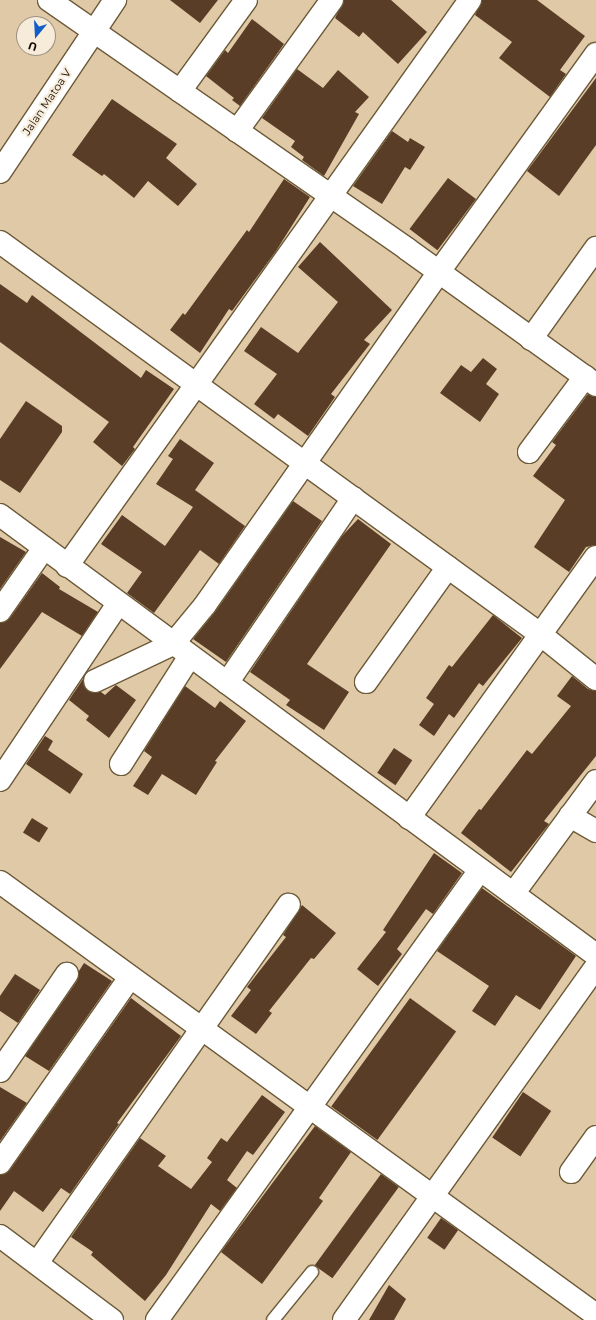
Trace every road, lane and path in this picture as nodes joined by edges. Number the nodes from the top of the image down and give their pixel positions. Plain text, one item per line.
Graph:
1 (49, 0) edge
2 (115, 0) edge
3 (246, 0) edge
4 (332, 0) edge
5 (470, 0) edge
6 (94, 32) junction
7 (596, 54) edge
8 (180, 91) junction
9 (237, 131) junction
10 (0, 172) edge
11 (329, 196) junction
12 (0, 242) edge
13 (596, 248) edge
14 (438, 273) junction
15 (531, 339) junction
16 (590, 381) edge
17 (197, 384) junction
18 (529, 452) dead end
19 (304, 462) junction
20 (353, 498) junction
21 (0, 515) edge
22 (44, 548) junction
23 (596, 557) edge
24 (67, 566) junction
25 (448, 567) junction
26 (118, 604) junction
27 (0, 611) edge
28 (540, 634) junction
29 (182, 650) junction
30 (596, 679) edge
31 (95, 682) dead end
32 (366, 682) dead end
33 (227, 683) junction
34 (121, 764) dead end
35 (0, 780) edge
36 (596, 781) edge
37 (570, 816) junction
38 (409, 818) junction
39 (596, 831) edge
40 (480, 870) junction
41 (0, 882) edge
42 (513, 894) junction
43 (289, 905) dead end
44 (596, 955) edge
45 (596, 967) edge
46 (67, 974) dead end
47 (130, 977) junction
48 (203, 1030) junction
49 (0, 1071) edge
50 (311, 1108) junction
51 (596, 1137) edge
52 (0, 1163) edge
53 (571, 1172) dead end
54 (433, 1197) junction
55 (0, 1236) edge
56 (37, 1263) junction
57 (312, 1272) dead end
58 (591, 1311) edge
59 (112, 1320) edge
60 (157, 1320) edge
61 (273, 1320) edge
62 (344, 1320) edge

1 - 6 street
2 - 6 street, Jalan Matoa V
3 - 8 street
4 - 9 street
5 - 11 street
6 - 8 street
6 - 10 street, Jalan Matoa V
7 - 14 street
8 - 9 street
9 - 11 street
11 - 14 street
11 - 17 street
12 - 17 street
13 - 15 street
14 - 15 street
14 - 19 street
15 - 16 street
16 - 18 street
17 - 19 street
17 - 24 street
19 - 20 street
19 - 29 street
20 - 25 street
20 - 33 street
21 - 22 street
22 - 24 street
22 - 27 street
23 - 28 street
24 - 26 street
25 - 28 street
25 - 32 street
26 - 29 street
26 - 35 street
28 - 30 street
28 - 38 street
29 - 31 street
29 - 33 street
29 - 34 street
33 - 38 street
36 - 37 street
37 - 39 street
37 - 42 street
38 - 40 street
40 - 42 street
40 - 50 street
41 - 47 street
42 - 44 street
43 - 48 street
45 - 54 street
46 - 49 street
47 - 48 street
47 - 52 street
48 - 50 street
48 - 56 street
50 - 54 street
50 - 60 street
51 - 53 street
54 - 58 street
54 - 62 street
55 - 56 street
56 - 59 street
57 - 61 lane

